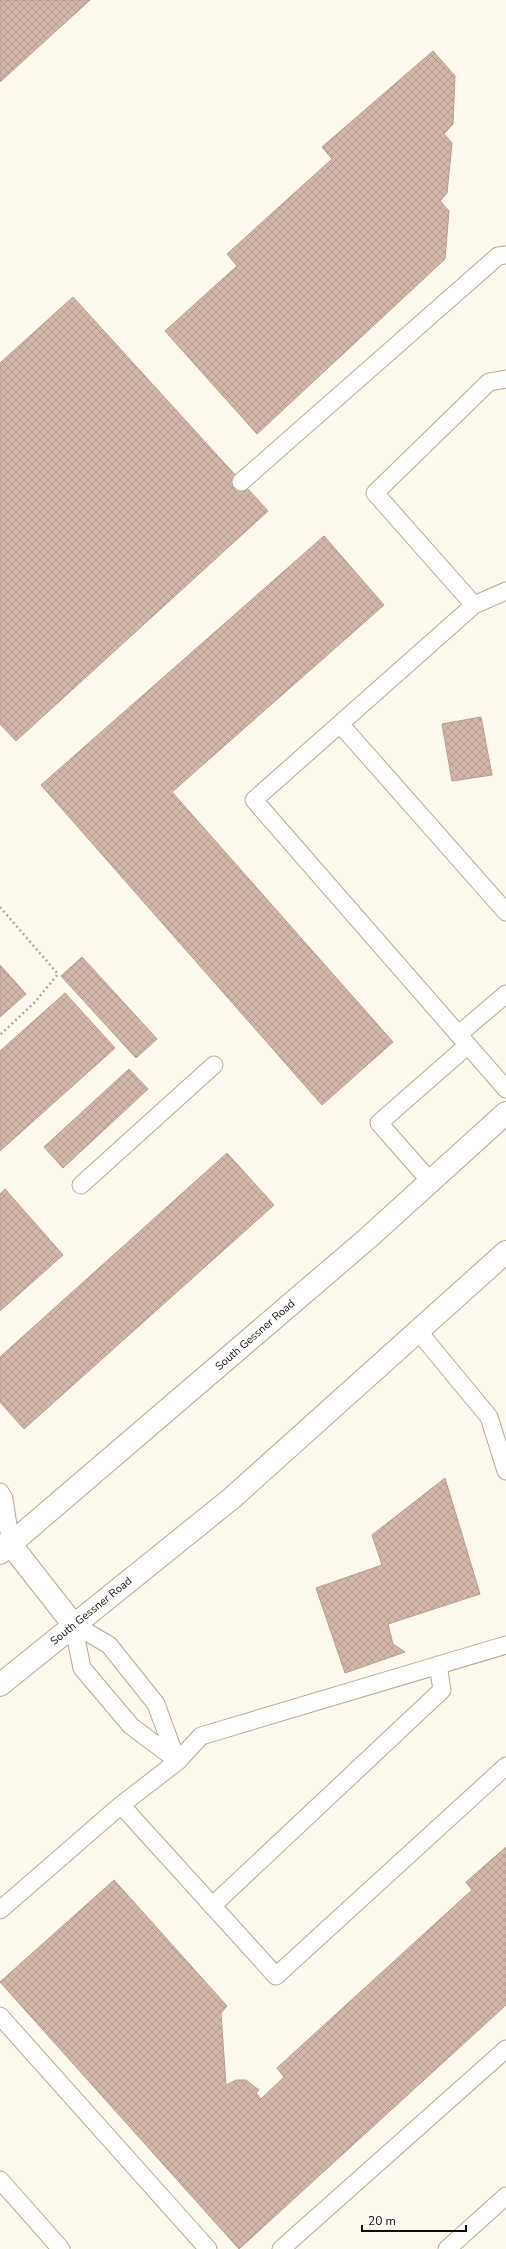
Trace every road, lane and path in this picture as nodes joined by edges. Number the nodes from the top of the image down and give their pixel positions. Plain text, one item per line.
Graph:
1 (506, 255) edge
2 (506, 379) edge
3 (241, 482) dead end
4 (506, 591) edge
5 (474, 605) junction
6 (340, 724) junction
7 (0, 907) edge
8 (506, 912) edge
9 (506, 994) edge
10 (0, 1035) edge
11 (464, 1040) junction
12 (214, 1065) dead end
13 (506, 1089) edge
14 (506, 1113) edge
15 (430, 1182) junction
16 (81, 1184) dead end
17 (506, 1252) edge
18 (418, 1331) junction
19 (506, 1472) edge
20 (0, 1492) edge
21 (4, 1547) edge
22 (73, 1624) junction
23 (506, 1645) edge
24 (438, 1665) junction
25 (0, 1685) edge
26 (178, 1761) junction
27 (506, 1766) edge
28 (121, 1805) junction
29 (212, 1906) junction
30 (0, 1910) edge
31 (0, 2016) edge
32 (506, 2049) edge
33 (0, 2180) edge
34 (506, 2196) edge
35 (61, 2249) edge
36 (208, 2249) edge
37 (281, 2249) edge
38 (447, 2249) edge

1 - 3 lane
2 - 5 lane
4 - 5 lane
5 - 6 lane
6 - 8 lane
6 - 11 lane
7 - 10 path
9 - 11 lane
11 - 13 lane
11 - 15 lane
12 - 16 lane
14 - 15 main road, South Gessner Road
15 - 21 main road, South Gessner Road
17 - 18 main road, South Gessner Road
18 - 19 lane
18 - 22 main road, South Gessner Road
20 - 21 lane
21 - 22 main road
22 - 25 main road, South Gessner Road
22 - 26 lane
22 - 26 lane
23 - 24 lane
24 - 26 lane
24 - 29 lane
26 - 28 lane
27 - 29 lane
28 - 29 lane
28 - 30 lane
31 - 36 lane
32 - 37 lane
33 - 35 lane
34 - 38 lane

